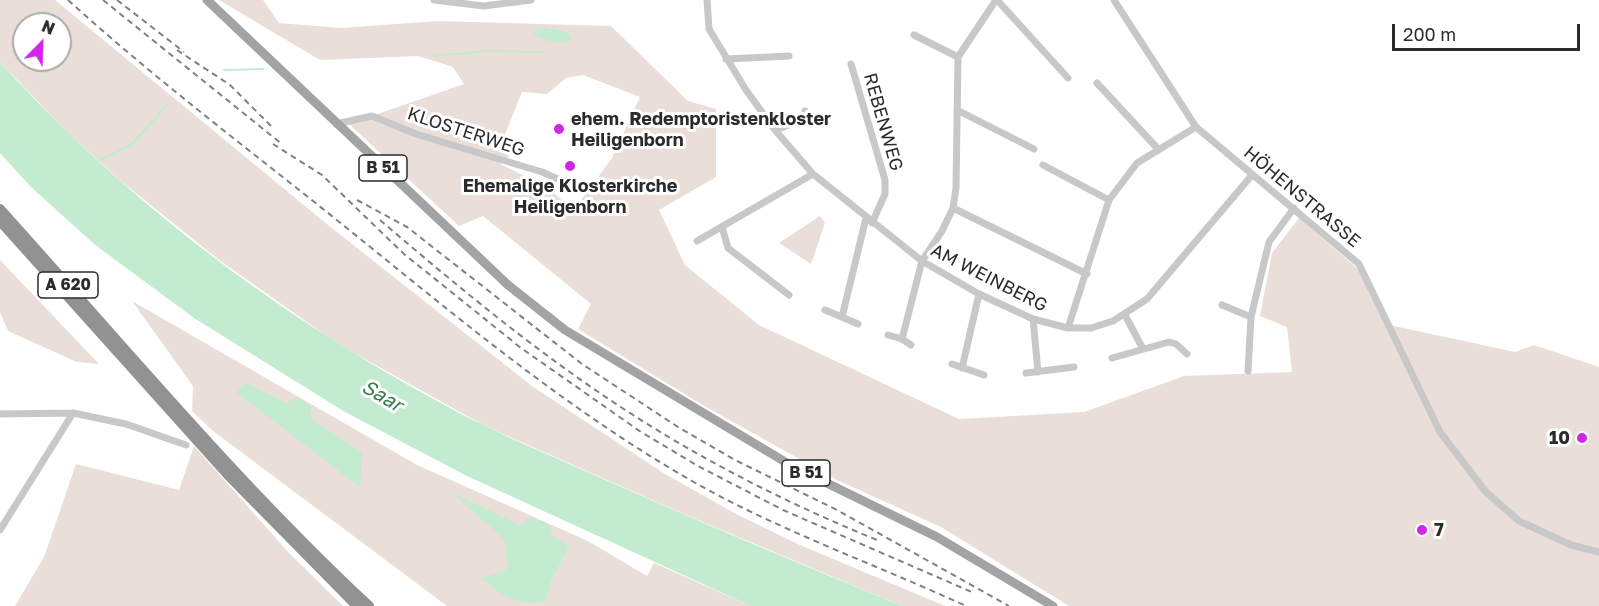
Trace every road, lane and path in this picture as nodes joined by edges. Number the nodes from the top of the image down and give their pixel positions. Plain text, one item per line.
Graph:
1 (207, 0) edge
2 (434, 0) edge
3 (531, 0) edge
4 (707, 0) edge
5 (996, 0) edge
6 (1114, 0) edge
7 (914, 35) dead end
8 (789, 56) dead end
9 (958, 57) junction
10 (726, 59) junction
11 (851, 64) dead end
12 (1068, 78) dead end
13 (1097, 83) dead end
14 (957, 110) junction
15 (805, 111) dead end
16 (336, 124) junction
17 (1196, 127) junction
18 (775, 130) junction
19 (1034, 149) dead end
20 (1158, 149) junction
21 (1043, 165) dead end
22 (813, 174) junction
23 (1252, 175) junction
24 (585, 191) dead end
25 (1109, 200) junction
26 (953, 208) junction
27 (1294, 208) junction
28 (0, 209) edge
29 (869, 220) junction
30 (0, 221) edge
31 (722, 227) junction
32 (697, 241) dead end
33 (922, 261) junction
34 (1087, 274) junction
35 (979, 294) junction
36 (789, 295) dead end
37 (1222, 305) dead end
38 (825, 310) dead end
39 (1125, 315) junction
40 (842, 317) junction
41 (1251, 317) junction
42 (1033, 319) junction
43 (858, 324) dead end
44 (1068, 328) junction
45 (888, 335) dead end
46 (902, 339) junction
47 (911, 345) dead end
48 (1143, 349) junction
49 (1187, 354) dead end
50 (1112, 358) dead end
51 (132, 363) junction
52 (952, 364) dead end
53 (1074, 367) dead end
54 (962, 368) junction
55 (1248, 371) dead end
56 (1026, 372) dead end
57 (1038, 372) junction
58 (984, 375) dead end
59 (73, 412) junction
60 (0, 414) edge
61 (186, 445) dead end
62 (230, 472) junction
63 (0, 530) edge
64 (1599, 552) edge
65 (357, 606) edge
66 (369, 606) edge
67 (1053, 606) edge

1 - 16 main road, B 51
2 - 3 street
4 - 10 street, AM WEINBERG
5 - 9 street
5 - 12 street
6 - 17 street, HÖHENSTRASSE
7 - 9 street
8 - 10 street
9 - 14 street
10 - 18 street, AM WEINBERG
11 - 29 street, REBENWEG
13 - 20 street
14 - 19 street
14 - 26 street
15 - 18 street
16 - 24 street, KLOSTERWEG
16 - 67 main road, B 51
17 - 20 street
17 - 23 street, HÖHENSTRASSE
18 - 22 street, AM WEINBERG
20 - 25 street
21 - 25 street
22 - 29 street, AM WEINBERG
22 - 31 street
23 - 27 street, HÖHENSTRASSE
23 - 39 street, AM WEINBERG
25 - 34 street
26 - 33 street
26 - 34 street
27 - 41 street
27 - 64 street, HÖHENSTRASSE
28 - 51 highway, A 620
29 - 33 street, AM WEINBERG
29 - 40 street, REBENWEG
30 - 51 highway, A 620
31 - 32 street
31 - 36 street
33 - 35 street, AM WEINBERG
33 - 46 street
34 - 44 street
35 - 42 street, AM WEINBERG
35 - 54 street
37 - 41 street
38 - 40 street
39 - 44 street, AM WEINBERG
39 - 48 street
40 - 43 street
41 - 55 street
42 - 44 street, AM WEINBERG
42 - 57 street
45 - 46 street
46 - 47 street
48 - 49 street
48 - 50 street
51 - 62 highway, A 620
52 - 54 street
53 - 57 street
54 - 58 street
56 - 57 street
59 - 60 street
59 - 61 street
59 - 63 street
62 - 65 highway, A 620
62 - 66 highway, A 620

